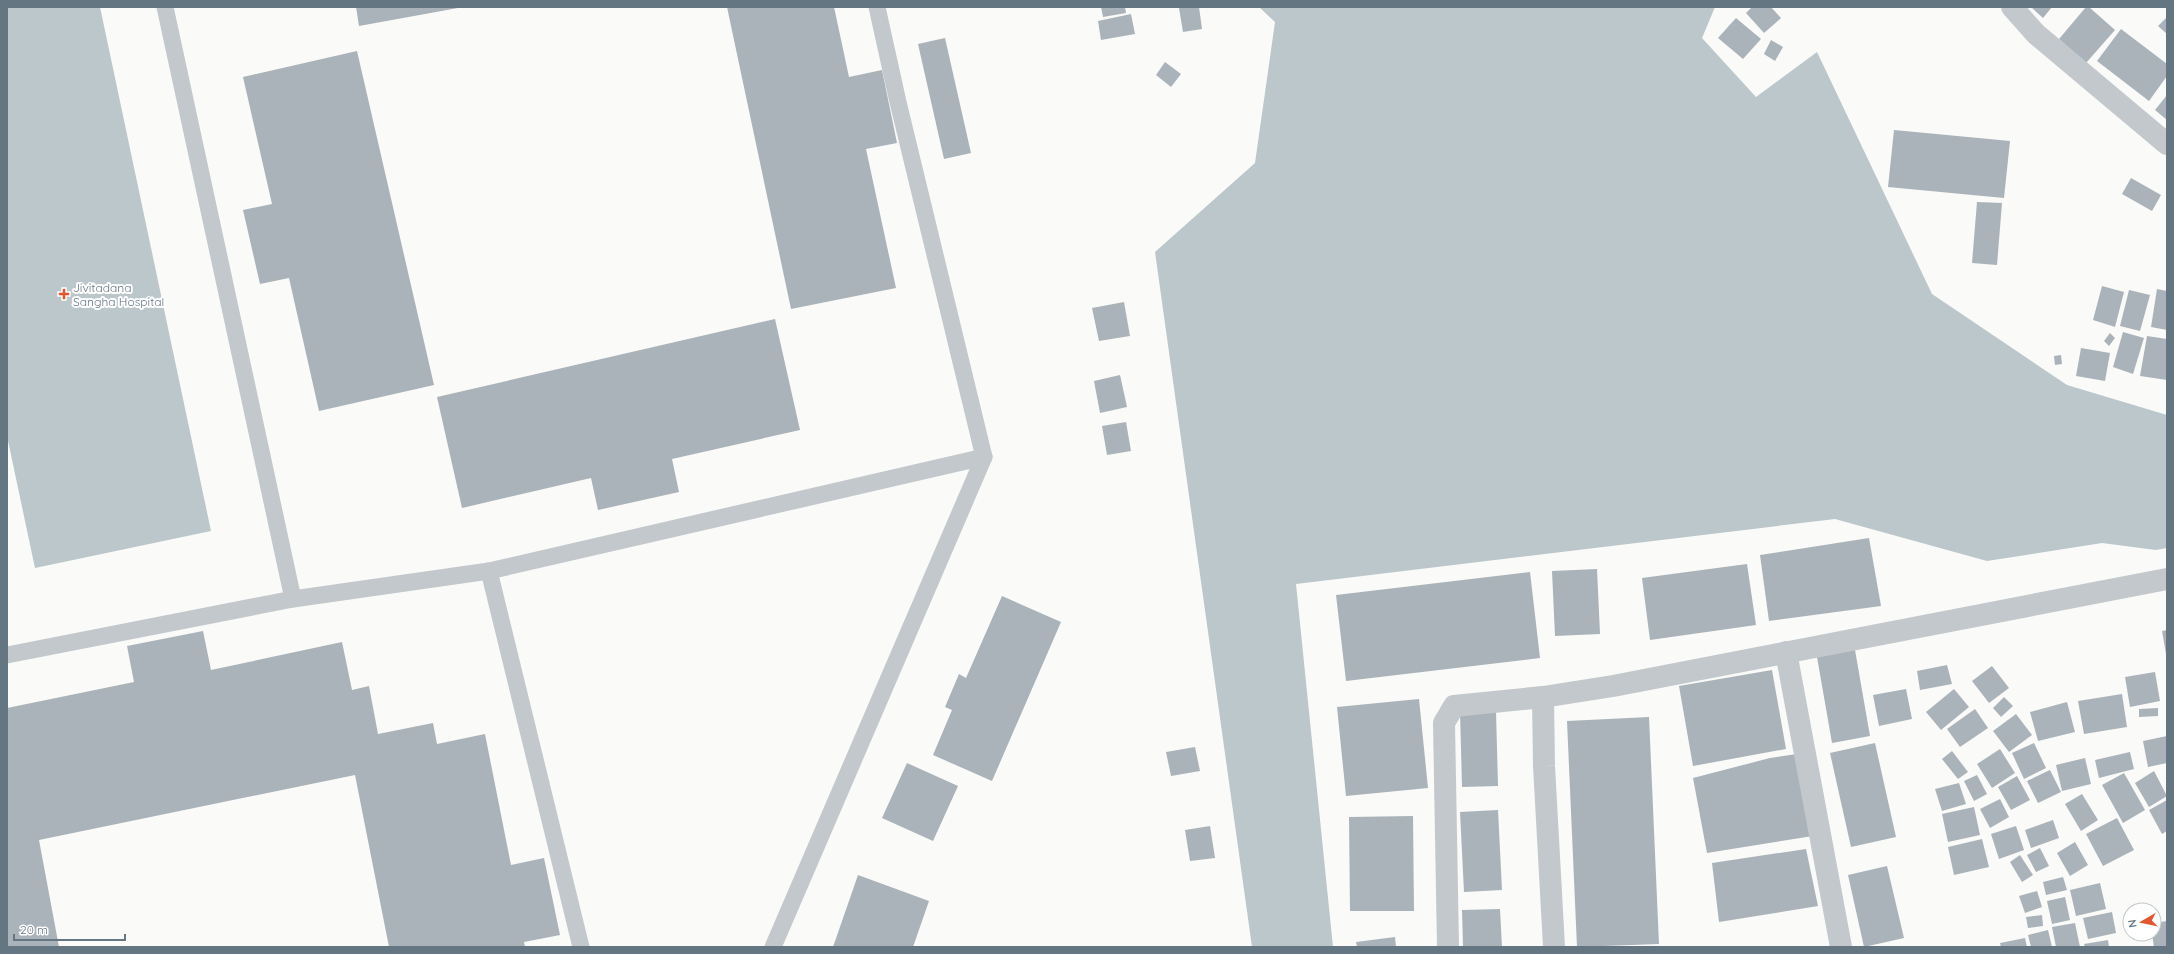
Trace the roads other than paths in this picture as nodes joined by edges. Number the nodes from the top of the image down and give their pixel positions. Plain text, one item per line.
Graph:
1 (165, 7) edge
2 (877, 7) edge
3 (2012, 7) edge
4 (2167, 144) edge
5 (984, 457) junction
6 (489, 571) junction
7 (2167, 579) edge
8 (293, 599) junction
9 (8, 651) edge
10 (1786, 652) junction
11 (1542, 697) junction
12 (580, 947) edge
13 (773, 947) edge
14 (1448, 947) edge
15 (1554, 947) edge
16 (1842, 947) edge

1 - 8 lane
2 - 5 lane
3 - 4 street
5 - 6 lane
5 - 13 lane
6 - 8 lane
6 - 12 lane
7 - 10 street
8 - 9 lane
10 - 11 street
10 - 16 street
11 - 14 street
11 - 15 street

